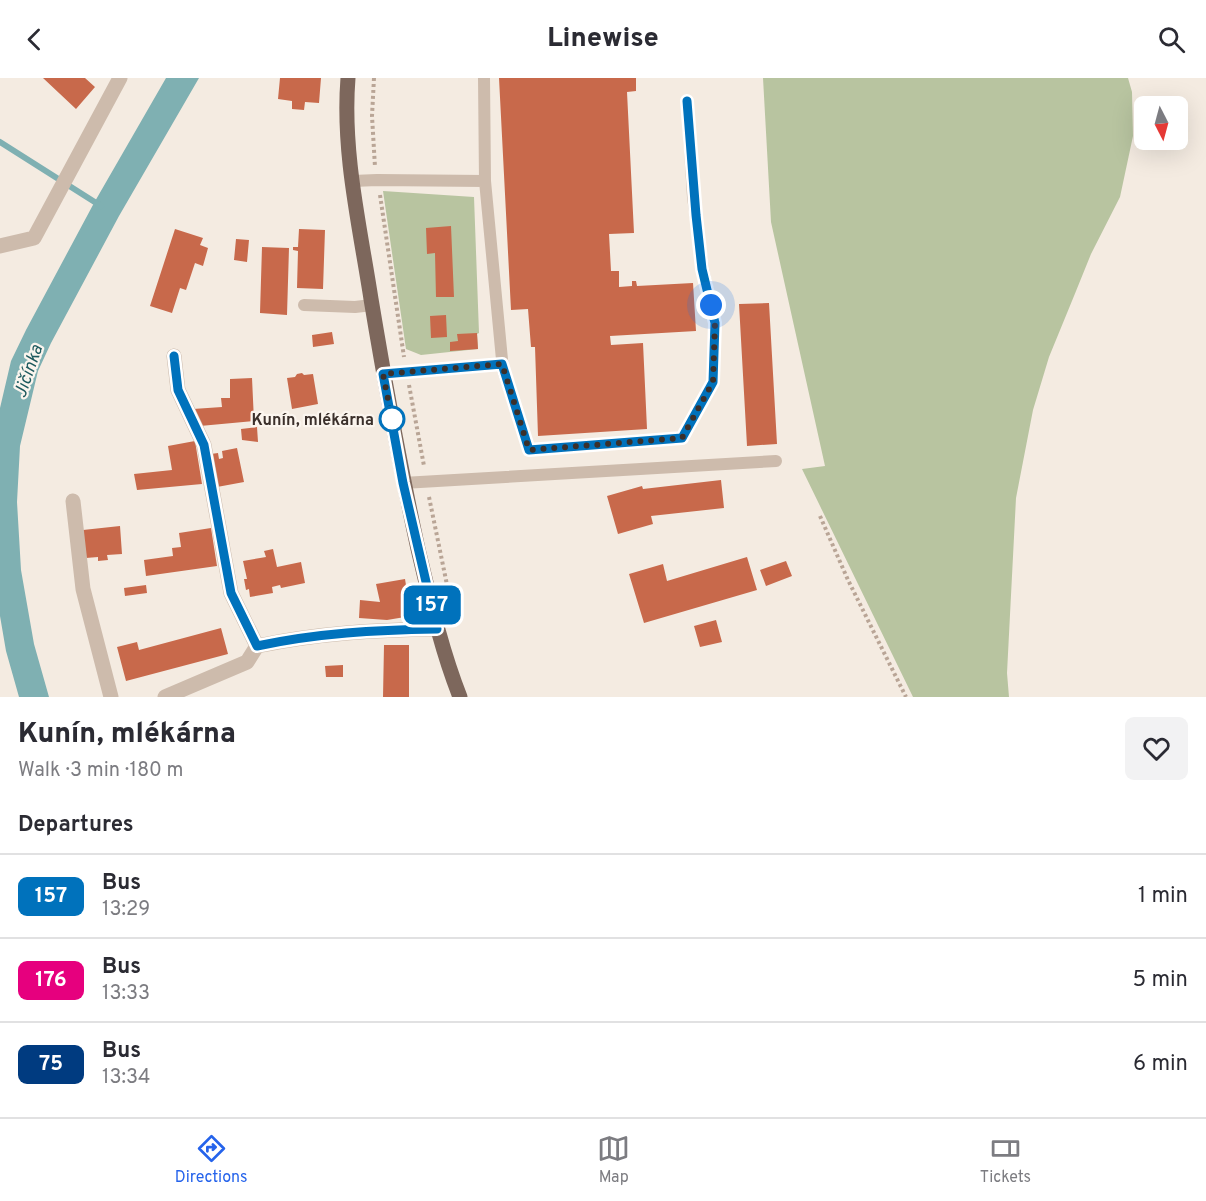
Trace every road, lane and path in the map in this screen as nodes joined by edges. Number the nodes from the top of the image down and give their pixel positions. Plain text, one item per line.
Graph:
1 (120, 78) edge
2 (348, 78) edge
3 (374, 78) edge
4 (484, 78) edge
5 (687, 101) dead end
6 (377, 180) junction
7 (485, 181) junction
8 (353, 182) junction
9 (0, 246) edge
10 (304, 305) dead end
11 (372, 305) junction
12 (174, 356) dead end
13 (502, 364) junction
14 (407, 372) junction
15 (383, 374) junction
16 (776, 461) dead end
17 (426, 482) junction
18 (403, 483) junction
19 (73, 501) dead end
20 (820, 516) dead end
21 (454, 621) dead end
22 (437, 629) junction
23 (257, 646) junction
24 (111, 697) edge
25 (165, 697) edge
26 (460, 697) edge
27 (906, 697) edge

1 - 9 street
2 - 8 main road
3 - 6 path
4 - 7 lane
5 - 13 lane
6 - 7 lane
6 - 8 lane
6 - 14 path
7 - 13 lane
8 - 11 main road
10 - 11 lane
11 - 15 main road
12 - 23 street
13 - 14 lane
14 - 15 lane
14 - 17 path
15 - 18 main road
16 - 17 lane
17 - 18 lane
17 - 21 path
18 - 22 main road
19 - 24 street
20 - 27 path
22 - 23 street
22 - 26 main road
23 - 25 street

